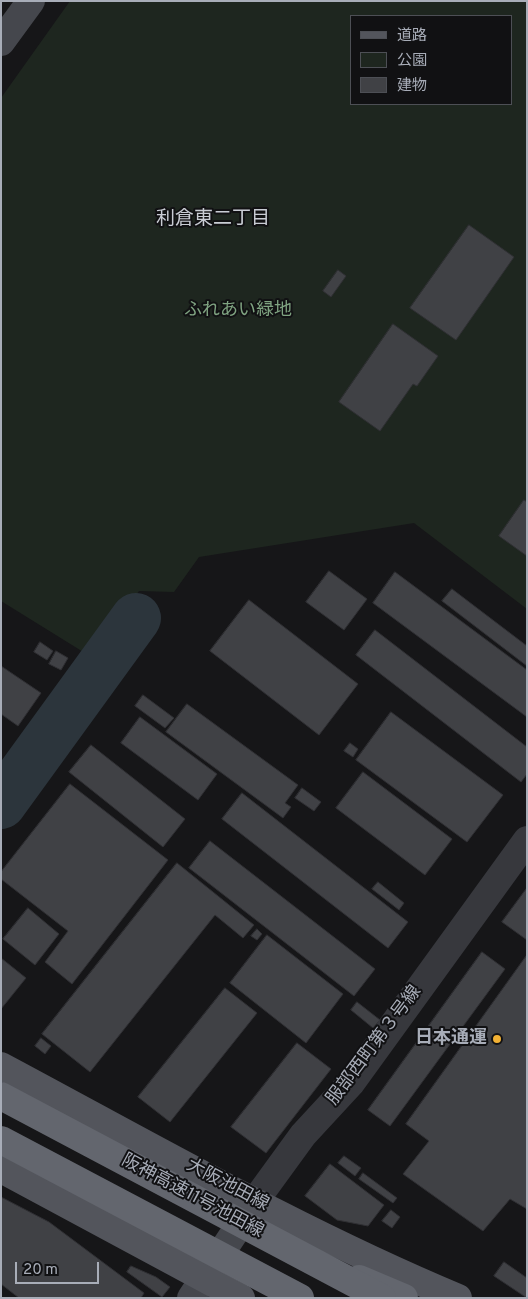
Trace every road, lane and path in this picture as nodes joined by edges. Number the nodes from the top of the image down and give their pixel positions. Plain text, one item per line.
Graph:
1 (31, 1) edge
2 (1, 42) edge
3 (527, 840) edge
4 (1, 1066) edge
5 (1, 1096) edge
6 (1, 1140) edge
7 (1, 1169) edge
8 (255, 1201) junction
9 (183, 1236) junction
10 (309, 1259) junction
11 (197, 1287) edge
12 (241, 1298) edge
13 (287, 1298) edge
14 (300, 1298) edge
15 (382, 1298) edge
16 (404, 1298) edge
17 (458, 1298) edge

1 - 2 street
3 - 8 street, 服部西町第３号線
4 - 8 main road, 大阪池田線
5 - 10 highway, 阪神高速11号池田線, bridge
6 - 9 highway, bridge
7 - 11 main road
8 - 11 street, 服部西町第３号線
8 - 17 main road, 大阪池田線
9 - 13 highway, bridge
9 - 14 highway, bridge
10 - 15 highway, 阪神高速11号池田線, bridge
10 - 16 highway, bridge
11 - 12 main road

